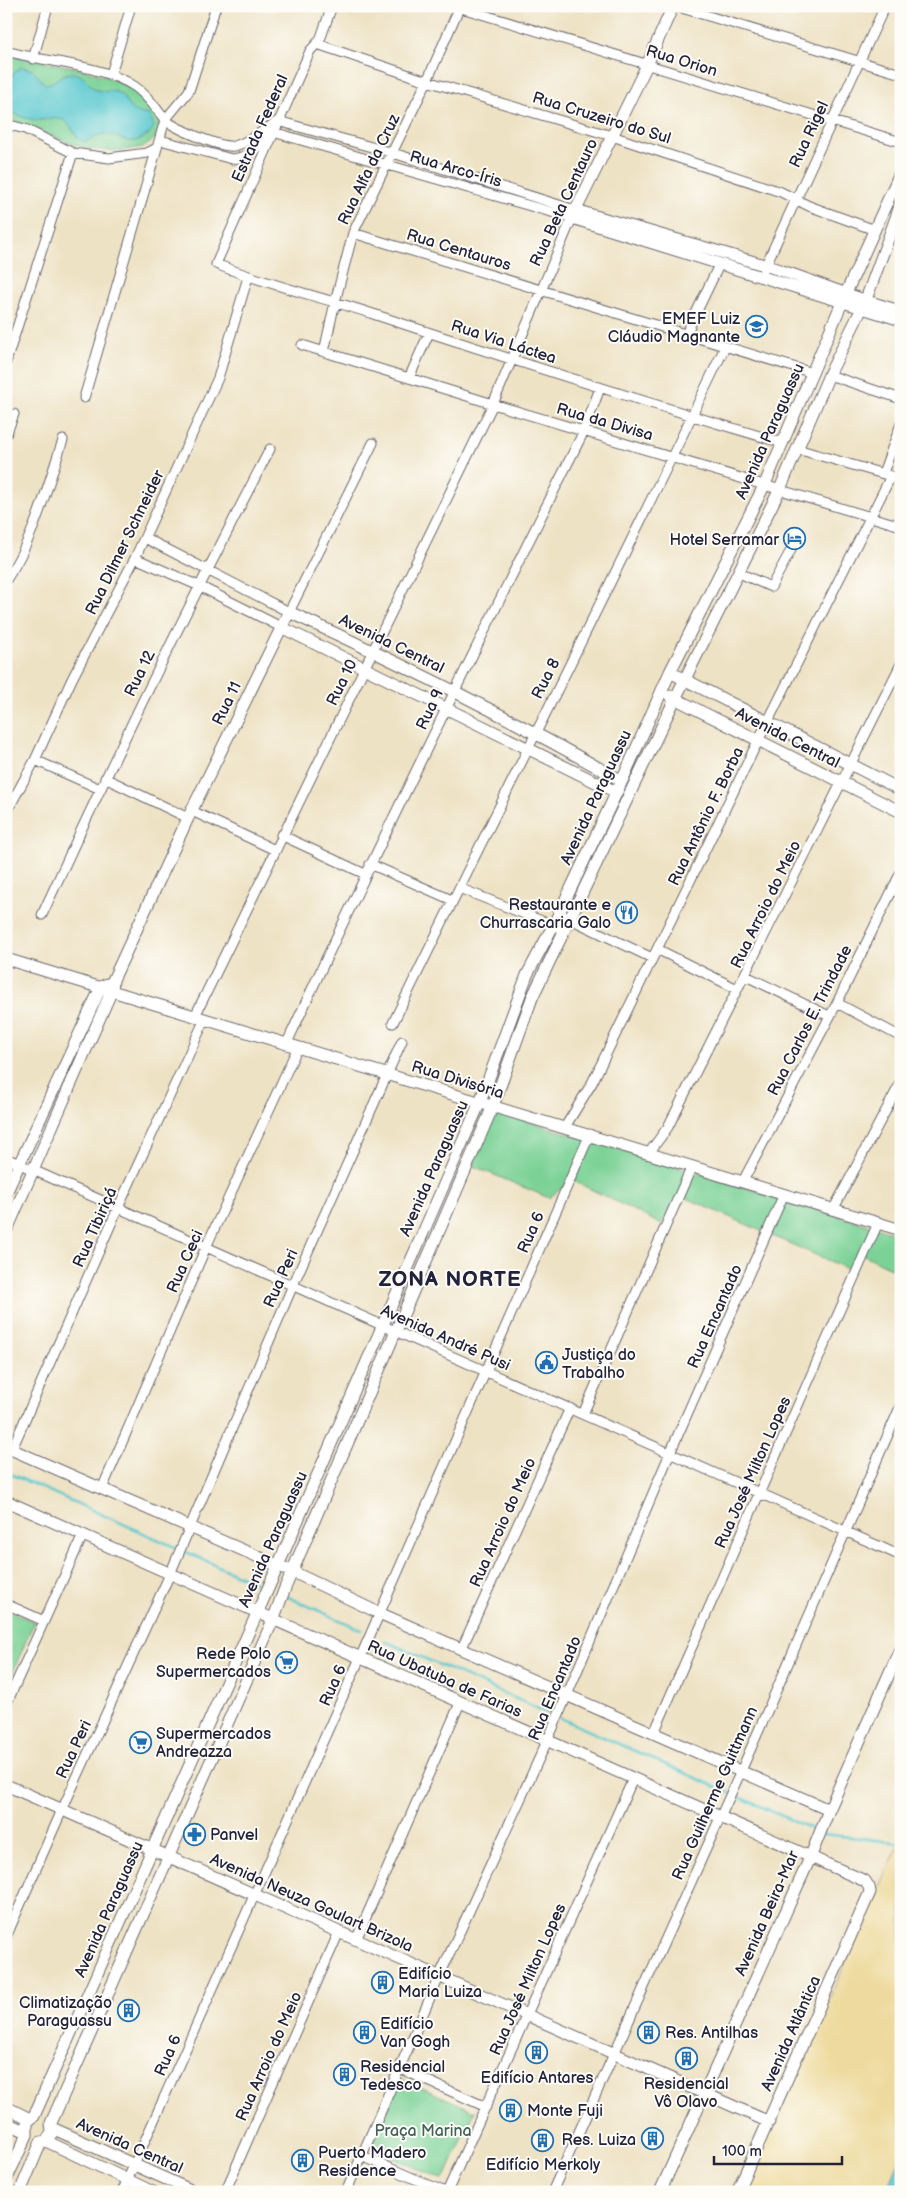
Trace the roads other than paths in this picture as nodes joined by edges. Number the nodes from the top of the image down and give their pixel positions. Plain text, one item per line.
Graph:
1 (48, 6) edge
2 (131, 6) edge
3 (216, 6) edge
4 (332, 6) edge
5 (674, 6) edge
6 (885, 6) edge
7 (458, 7) edge
8 (317, 44) junction
9 (6, 51) edge
10 (33, 59) junction
11 (860, 61) junction
12 (647, 65) junction
13 (111, 74) junction
14 (901, 74) edge
15 (427, 81) junction
16 (165, 120) junction
17 (831, 120) junction
18 (278, 121) junction
19 (6, 124) edge
20 (273, 132) junction
21 (612, 136) junction
22 (901, 142) edge
23 (159, 144) junction
24 (178, 144) junction
25 (73, 153) junction
26 (393, 153) junction
27 (388, 163) junction
28 (901, 172) edge
29 (795, 199) junction
30 (901, 204) edge
31 (573, 214) junction
32 (897, 225) edge
33 (875, 230) junction
34 (354, 233) junction
35 (720, 263) junction
36 (216, 264) joint
37 (764, 271) junction
38 (248, 277) junction
39 (540, 289) junction
40 (844, 298) junction
41 (335, 302) junction
42 (863, 305) junction
43 (901, 312) edge
44 (901, 320) edge
45 (429, 333) junction
46 (686, 334) junction
47 (302, 345) dead end
48 (725, 346) junction
49 (324, 352) junction
50 (512, 360) junction
51 (6, 362) edge
52 (813, 374) junction
53 (829, 375) junction
54 (409, 378) junction
55 (600, 388) junction
56 (84, 398) dead end
57 (901, 399) edge
58 (493, 404) junction
59 (14, 414) dead end
60 (692, 416) junction
61 (901, 424) edge
62 (584, 430) junction
63 (6, 435) edge
64 (63, 440) dead end
65 (373, 443) dead end
66 (783, 443) junction
67 (270, 449) dead end
68 (798, 449) junction
69 (673, 457) junction
70 (887, 475) junction
71 (901, 479) edge
72 (765, 484) junction
73 (780, 489) junction
74 (871, 517) junction
75 (901, 526) edge
76 (145, 538) junction
77 (791, 550) dead end
78 (135, 558) junction
79 (207, 570) junction
80 (739, 573) junction
81 (6, 580) edge
82 (199, 586) junction
83 (288, 612) junction
84 (281, 627) junction
85 (372, 650) junction
86 (901, 664) edge
87 (364, 668) junction
88 (670, 672) junction
89 (686, 680) junction
90 (454, 691) junction
91 (661, 692) junction
92 (676, 699) junction
93 (446, 709) junction
94 (768, 723) junction
95 (535, 732) junction
96 (758, 741) junction
97 (527, 749) junction
98 (35, 760) junction
99 (850, 765) junction
100 (105, 778) junction
101 (622, 781) junction
102 (842, 782) junction
103 (100, 789) junction
104 (901, 790) edge
105 (616, 792) junction
106 (901, 812) edge
107 (6, 813) edge
108 (190, 815) junction
109 (281, 835) junction
110 (275, 850) junction
111 (370, 864) junction
112 (901, 872) edge
113 (365, 874) junction
114 (459, 888) junction
115 (452, 900) junction
116 (558, 913) junction
117 (42, 914) dead end
118 (567, 924) junction
119 (553, 926) junction
120 (657, 949) junction
121 (6, 958) edge
122 (652, 958) junction
123 (746, 976) junction
124 (109, 986) junction
125 (738, 990) junction
126 (837, 1003) junction
127 (829, 1016) junction
128 (200, 1017) junction
129 (393, 1023) dead end
130 (901, 1037) edge
131 (402, 1041) dead end
132 (292, 1045) junction
133 (387, 1074) junction
134 (901, 1082) edge
135 (480, 1102) junction
136 (493, 1106) junction
137 (564, 1127) junction
138 (590, 1134) junction
139 (649, 1153) junction
140 (6, 1158) edge
141 (19, 1164) junction
142 (692, 1166) junction
143 (34, 1170) junction
144 (743, 1181) junction
145 (6, 1193) edge
146 (784, 1194) junction
147 (118, 1208) junction
148 (833, 1210) junction
149 (878, 1223) junction
150 (901, 1230) edge
151 (6, 1232) edge
152 (206, 1247) junction
153 (293, 1285) junction
154 (382, 1325) junction
155 (396, 1331) junction
156 (485, 1371) junction
157 (901, 1405) edge
158 (570, 1408) junction
159 (583, 1414) junction
160 (9, 1448) edge
161 (670, 1453) junction
162 (102, 1489) junction
163 (759, 1493) junction
164 (6, 1501) edge
165 (188, 1527) junction
166 (845, 1531) junction
167 (83, 1535) junction
168 (901, 1556) edge
169 (278, 1566) junction
170 (293, 1572) junction
171 (170, 1574) junction
172 (6, 1604) edge
173 (260, 1607) junction
174 (379, 1613) junction
175 (273, 1620) junction
176 (44, 1621) junction
177 (901, 1647) edge
178 (462, 1648) junction
179 (360, 1658) junction
180 (11, 1683) edge
181 (568, 1695) junction
182 (460, 1702) junction
183 (6, 1705) edge
184 (654, 1733) junction
185 (547, 1741) junction
186 (741, 1771) junction
187 (633, 1779) junction
188 (6, 1785) edge
189 (62, 1810) junction
190 (828, 1812) junction
191 (722, 1814) junction
192 (152, 1850) junction
193 (811, 1854) junction
194 (168, 1856) junction
195 (869, 1887) joint
196 (255, 1895) junction
197 (339, 1932) junction
198 (6, 1938) edge
199 (356, 1940) junction
200 (439, 1976) junction
201 (89, 1991) junction
202 (105, 1999) junction
203 (527, 2015) junction
204 (614, 2054) junction
205 (399, 2068) junction
206 (703, 2093) junction
207 (6, 2107) edge
208 (486, 2107) junction
209 (32, 2118) junction
210 (769, 2122) junction
211 (6, 2123) edge
212 (52, 2125) junction
213 (26, 2133) junction
214 (44, 2142) junction
215 (362, 2156) junction
216 (134, 2166) junction
217 (6, 2180) edge
218 (127, 2180) junction
219 (20, 2192) edge
220 (122, 2192) edge
221 (153, 2192) edge
222 (195, 2192) edge
223 (224, 2192) edge
224 (346, 2192) edge
225 (446, 2192) edge
226 (552, 2192) edge
227 (660, 2192) edge
228 (737, 2192) edge

1 - 10 street
2 - 13 street
3 - 16 street
4 - 8 street, Estrada Federal
5 - 11 street
5 - 12 main road, Rua Beta Centauro
6 - 11 street, Rua Rigel
7 - 12 street, Rua Orion
7 - 15 street, Rua Alfa da Cruz
8 - 15 street, Rua Cruzeiro do Sul
8 - 18 street, Estrada Federal
9 - 10 street
10 - 13 street
11 - 14 street
11 - 17 street, Rua Rigel
12 - 17 street, Rua Orion
12 - 21 main road, Rua Beta Centauro
13 - 16 street
15 - 21 street, Rua Cruzeiro do Sul
15 - 26 street, Rua Alfa da Cruz
16 - 18 street
16 - 23 street
16 - 24 street
17 - 22 street, Rua Orion
17 - 29 street, Rua Rigel
18 - 20 street, Estrada Federal
18 - 26 street, Rua Arco-Íris
19 - 25 street
20 - 24 street
20 - 27 street, Rua Arco-Íris
20 - 36 street, Estrada Federal
21 - 29 street, Rua Cruzeiro do Sul
21 - 31 main road, Rua Beta Centauro
23 - 24 street
23 - 25 street
23 - 56 street
25 - 51 street
26 - 27 street, Rua Alfa da Cruz
26 - 31 street, Rua Arco-Íris
27 - 31 street, Rua Arco-Íris
27 - 34 street, Rua Alfa da Cruz
28 - 33 main road, Avenida Paraguassu
29 - 33 street, Rua Cruzeiro do Sul
29 - 37 street, Rua Rigel
30 - 32 main road, Avenida Paraguassu
31 - 35 main road
31 - 37 main road
31 - 39 street, Rua Beta Centauro
32 - 42 main road, Avenida Paraguassu
33 - 40 main road, Avenida Paraguassu
34 - 39 street, Rua Centauros
34 - 41 street, Rua Alfa da Cruz
35 - 37 main road
35 - 46 street
36 - 38 street, Rua Via Láctea
37 - 40 main road
38 - 41 street, Rua Via Láctea
38 - 76 street, Rua Dilmer Schneider
39 - 46 street, Rua Centauros
39 - 50 street, Rua Beta Centauro
40 - 42 main road
40 - 52 main road, Avenida Paraguassu
41 - 45 street, Rua Via Láctea
41 - 49 street, Rua Alfa da Cruz
42 - 43 main road
42 - 44 main road
42 - 53 main road, Avenida Paraguassu
45 - 50 street, Rua Via Láctea
45 - 54 street
46 - 48 street, Rua Centauros
47 - 49 street, Rua da Divisa
48 - 52 street, Rua Centauros
48 - 60 street, Rua 8
49 - 54 street, Rua da Divisa
50 - 55 street, Rua Via Láctea
50 - 58 street, Rua 10
52 - 66 main road, Avenida Paraguassu
53 - 57 street
53 - 68 main road, Avenida Paraguassu
54 - 58 street, Rua da Divisa
55 - 60 street, Rua Via Láctea
55 - 62 street, Rua 9
58 - 62 street, Rua da Divisa
58 - 85 street, Rua 10
59 - 63 street
60 - 66 street, Rua Via Láctea
60 - 69 street, Rua 8
61 - 70 street, Rua Antônio F. Borba
62 - 69 street, Rua da Divisa
62 - 90 street, Rua 9
64 - 81 street
65 - 83 street, Rua 11
66 - 72 main road, Avenida Paraguassu
67 - 79 street, Rua 12
68 - 70 street
68 - 73 main road, Avenida Paraguassu
69 - 72 street, Rua da Divisa
69 - 95 street, Rua 8
70 - 71 street
70 - 74 street, Rua Antônio F. Borba
72 - 73 street, Rua da Divisa
72 - 88 main road, Avenida Paraguassu
73 - 74 street, Rua da Divisa
73 - 80 main road, Avenida Paraguassu
74 - 75 street, Rua da Divisa
74 - 94 street, Rua Antônio F. Borba
76 - 78 street, Rua Dilmer Schneider
76 - 79 street, Avenida Central
77 - 80 street
78 - 82 street
78 - 98 street, Rua Dilmer Schneider
79 - 82 street, Rua 12
79 - 83 street, Avenida Central
80 - 89 main road, Avenida Paraguassu
82 - 84 street
82 - 100 street, Rua 12
83 - 84 main road, Rua 11
83 - 85 main road, Avenida Central
84 - 87 main road
84 - 108 main road, Rua 11
85 - 87 street, Rua 10
85 - 90 main road, Avenida Central
86 - 99 street, Rua Arroio do Meio
87 - 93 main road
87 - 109 street, Rua 10
88 - 89 main road, Avenida Central
88 - 91 main road, Avenida Paraguassu
89 - 92 main road, Avenida Paraguassu
89 - 94 main road, Avenida Central
90 - 93 street, Rua 9
90 - 95 main road, Avenida Central
91 - 92 main road, Avenida Central
91 - 101 main road, Avenida Paraguassu
92 - 96 main road, Avenida Central
92 - 118 main road, Avenida Paraguassu
93 - 97 main road
93 - 111 street, Rua 9
94 - 96 street, Rua Antônio F. Borba
94 - 99 main road, Avenida Central
95 - 97 street, Rua 8
95 - 101 main road, Avenida Central
96 - 102 main road, Avenida Central
96 - 120 street, Rua Antônio F. Borba
97 - 105 main road
97 - 114 street, Rua 8
98 - 103 street
98 - 107 street, Rua Dilmer Schneider
99 - 102 street, Rua Arroio do Meio
99 - 104 main road, Avenida Central
100 - 103 street, Rua 12
100 - 108 street
101 - 105 main road, Avenida Paraguassu
102 - 106 main road, Avenida Central
102 - 123 street, Rua Arroio do Meio
103 - 117 street, Rua 12
105 - 116 main road, Avenida Paraguassu
108 - 110 street
108 - 124 main road, Rua 11
109 - 110 street, Rua 10
109 - 113 street
110 - 128 street, Rua 10
111 - 113 street, Rua 9
111 - 115 street
112 - 126 street, Rua Carlos E. Trindade
113 - 132 street, Rua 9
114 - 115 street, Rua 8
114 - 119 street
115 - 129 street, Rua 8
116 - 118 street
116 - 119 main road, Avenida Paraguassu
118 - 119 street
118 - 122 street
118 - 136 main road, Avenida Paraguassu
119 - 135 main road, Avenida Paraguassu
120 - 122 street, Rua Antônio F. Borba
120 - 125 street
121 - 124 main road, Rua Divisória
122 - 137 street, Rua Antônio F. Borba
123 - 125 street, Rua Arroio do Meio
123 - 127 street
124 - 128 main road, Rua Divisória
124 - 141 main road
124 - 143 main road
125 - 139 street, Rua Arroio do Meio
126 - 127 street, Rua Carlos E. Trindade
126 - 130 street
127 - 144 street, Rua Carlos E. Trindade
128 - 132 main road, Rua Divisória
128 - 147 street, Rua Tibiriçá
131 - 133 street, Rua Peri
132 - 133 main road, Rua Divisória
132 - 152 street, Rua Ceci
133 - 135 main road, Rua Divisória
133 - 153 street, Rua Peri
134 - 148 street
135 - 136 main road, Rua Divisória
135 - 154 main road, Avenida Paraguassu
136 - 137 main road, Rua Divisória
136 - 155 main road, Avenida Paraguassu
137 - 138 main road, Rua Divisória
138 - 139 main road, Rua Divisória
138 - 156 street, Rua 6
139 - 142 main road, Rua Divisória
140 - 141 street, Avenida André Pusi
141 - 143 street, Avenida André Pusi
141 - 145 main road
142 - 144 main road, Rua Divisória
142 - 159 street
143 - 147 street, Avenida André Pusi
143 - 151 main road
144 - 146 main road, Rua Divisória
146 - 148 main road, Rua Divisória
146 - 161 street, Rua Encantado
147 - 152 street, Avenida André Pusi
147 - 160 street, Rua Tibiriçá
148 - 149 main road, Rua Divisória
149 - 150 main road, Rua Divisória
149 - 163 street, Rua José Milton Lopes
152 - 153 street, Avenida André Pusi
152 - 162 street, Rua Ceci
153 - 154 street, Avenida André Pusi
153 - 165 street, Rua Peri
154 - 155 street, Avenida André Pusi
154 - 169 main road, Avenida Paraguassu
155 - 156 street, Avenida André Pusi
155 - 170 main road, Avenida Paraguassu
156 - 158 street, Avenida André Pusi
156 - 174 street, Rua 6
157 - 166 street, Rua Guilherme Guittmann
158 - 159 street, Avenida André Pusi
158 - 178 street, Rua Arroio do Meio
159 - 161 street, Avenida André Pusi
160 - 162 main road, Rua Ubatuba de Farias
161 - 163 street, Avenida André Pusi
161 - 181 street, Rua Encantado
162 - 165 main road, Rua Ubatuba de Farias
163 - 166 street, Avenida André Pusi
163 - 184 street, Rua José Milton Lopes
164 - 167 main road, Rua Ubatuba de Farias
165 - 169 main road, Rua Ubatuba de Farias
165 - 171 street, Rua Peri
166 - 168 street, Avenida André Pusi
166 - 186 street, Rua Guilherme Guittmann
167 - 171 main road, Rua Ubatuba de Farias
167 - 176 street
169 - 170 main road, Rua Ubatuba de Farias
169 - 173 main road, Avenida Paraguassu
170 - 174 main road, Rua Ubatuba de Farias
170 - 175 main road, Avenida Paraguassu
171 - 173 main road, Rua Ubatuba de Farias
171 - 189 street, Rua Peri
172 - 176 street
173 - 175 main road, Rua Ubatuba de Farias
173 - 192 main road, Avenida Paraguassu
174 - 178 main road, Rua Ubatuba de Farias
174 - 179 street, Rua 6
175 - 179 main road, Rua Ubatuba de Farias
175 - 194 main road, Avenida Paraguassu
176 - 180 street
177 - 190 main road, Avenida Beira-Mar
178 - 181 main road, Rua Ubatuba de Farias
179 - 182 main road, Rua Ubatuba de Farias
179 - 196 street, Rua 6
180 - 183 street
181 - 184 main road, Rua Ubatuba de Farias
181 - 185 street, Rua Encantado
182 - 185 main road, Rua Ubatuba de Farias
182 - 199 street
184 - 186 main road, Rua Ubatuba de Farias
185 - 187 main road, Rua Ubatuba de Farias
185 - 200 street, Rua Encantado
186 - 190 main road, Rua Ubatuba de Farias
186 - 191 street, Rua Guilherme Guittmann
187 - 191 main road, Rua Ubatuba de Farias
187 - 203 street, Rua José Milton Lopes
188 - 189 main road, Avenida Neuza Goulart Brizola
189 - 192 main road, Avenida Neuza Goulart Brizola
189 - 198 street, Rua Peri
190 - 193 main road, Avenida Beira-Mar
191 - 193 main road, Rua Ubatuba de Farias
191 - 204 street, Rua Guilherme Guittmann
192 - 194 main road, Avenida Neuza Goulart Brizola
192 - 201 main road, Avenida Paraguassu
193 - 195 main road, Rua Ubatuba de Farias
193 - 206 main road, Avenida Beira-Mar
194 - 196 main road, Avenida Neuza Goulart Brizola
194 - 202 main road, Avenida Paraguassu
195 - 210 main road, Avenida Atlântica
196 - 197 main road, Avenida Neuza Goulart Brizola
196 - 216 street, Rua 6
197 - 199 main road, Avenida Neuza Goulart Brizola
197 - 223 street, Rua Arroio do Meio
199 - 200 main road, Avenida Neuza Goulart Brizola
200 - 203 main road, Avenida Neuza Goulart Brizola
200 - 205 street, Rua Encantado
201 - 202 main road
201 - 209 main road, Avenida Paraguassu
202 - 212 main road, Avenida Paraguassu
203 - 204 main road, Avenida Neuza Goulart Brizola
203 - 208 street, Rua José Milton Lopes
204 - 206 main road, Avenida Neuza Goulart Brizola
204 - 226 street, Rua Guilherme Guittmann
205 - 208 street
205 - 215 street, Rua Encantado
206 - 210 main road, Avenida Neuza Goulart Brizola
206 - 227 main road, Avenida Beira-Mar
207 - 209 main road, Avenida Central
208 - 225 street, Rua José Milton Lopes
209 - 212 main road, Avenida Central
209 - 213 main road, Avenida Paraguassu
210 - 228 main road, Avenida Atlântica
211 - 213 main road, Avenida Central
212 - 214 main road, Avenida Paraguassu
212 - 216 main road, Avenida Central
213 - 214 main road, Avenida Central
213 - 217 main road, Avenida Paraguassu
214 - 218 main road, Avenida Central
214 - 219 main road, Avenida Paraguassu
215 - 224 street, Rua Encantado
215 - 225 street
216 - 218 street, Rua 6
216 - 222 main road, Avenida Central
218 - 220 street, Rua 6
218 - 221 main road, Avenida Central

